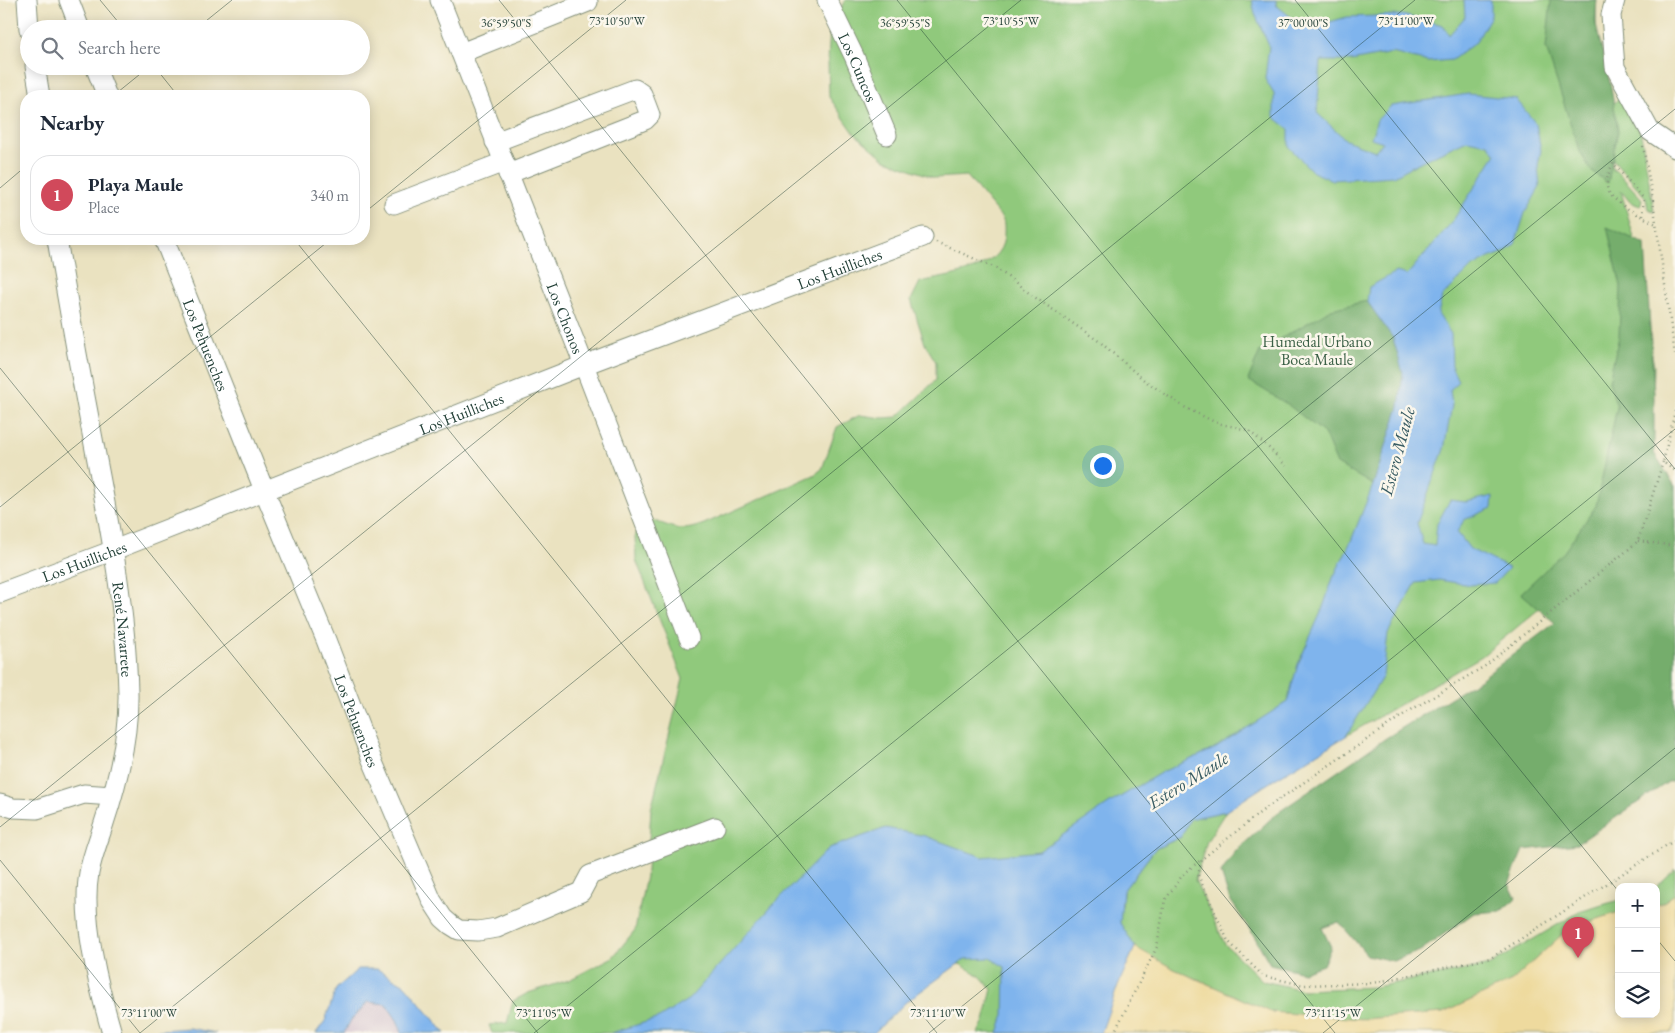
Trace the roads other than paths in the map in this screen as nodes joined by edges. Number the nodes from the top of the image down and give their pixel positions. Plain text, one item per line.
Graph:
1 (27, 0) edge
2 (69, 0) edge
3 (440, 0) edge
4 (827, 0) edge
5 (1614, 0) edge
6 (588, 2) dead end
7 (28, 20) edge
8 (77, 20) edge
9 (461, 53) junction
10 (36, 75) edge
11 (99, 75) edge
12 (39, 90) edge
13 (105, 90) edge
14 (887, 135) dead end
15 (495, 142) junction
16 (1675, 148) edge
17 (506, 168) junction
18 (394, 204) dead end
19 (923, 237) road end
20 (58, 245) edge
21 (166, 245) edge
22 (584, 365) junction
23 (264, 490) junction
24 (114, 550) junction
25 (0, 593) edge
26 (689, 638) dead end
27 (112, 796) junction
28 (7, 806) edge
29 (715, 827) dead end
30 (110, 1026) edge

1 - 7 street
2 - 8 street
3 - 9 street, Los Chonos
4 - 14 street, Los Cuncos
5 - 16 street
6 - 9 street
9 - 15 street, Los Chonos
10 - 12 street
11 - 13 street
15 - 17 street, Los Chonos
15 - 17 street
17 - 18 street
17 - 22 street, Los Chonos
19 - 22 street, Los Huilliches
20 - 24 street, René Navarrete
21 - 23 street, Los Pehuenches
22 - 23 street, Los Huilliches
22 - 26 street, Los Chonos
23 - 24 street, Los Huilliches
23 - 29 street, Los Pehuenches
24 - 25 street, Los Huilliches
24 - 27 street, René Navarrete
27 - 28 street
27 - 30 street, René Navarrete

